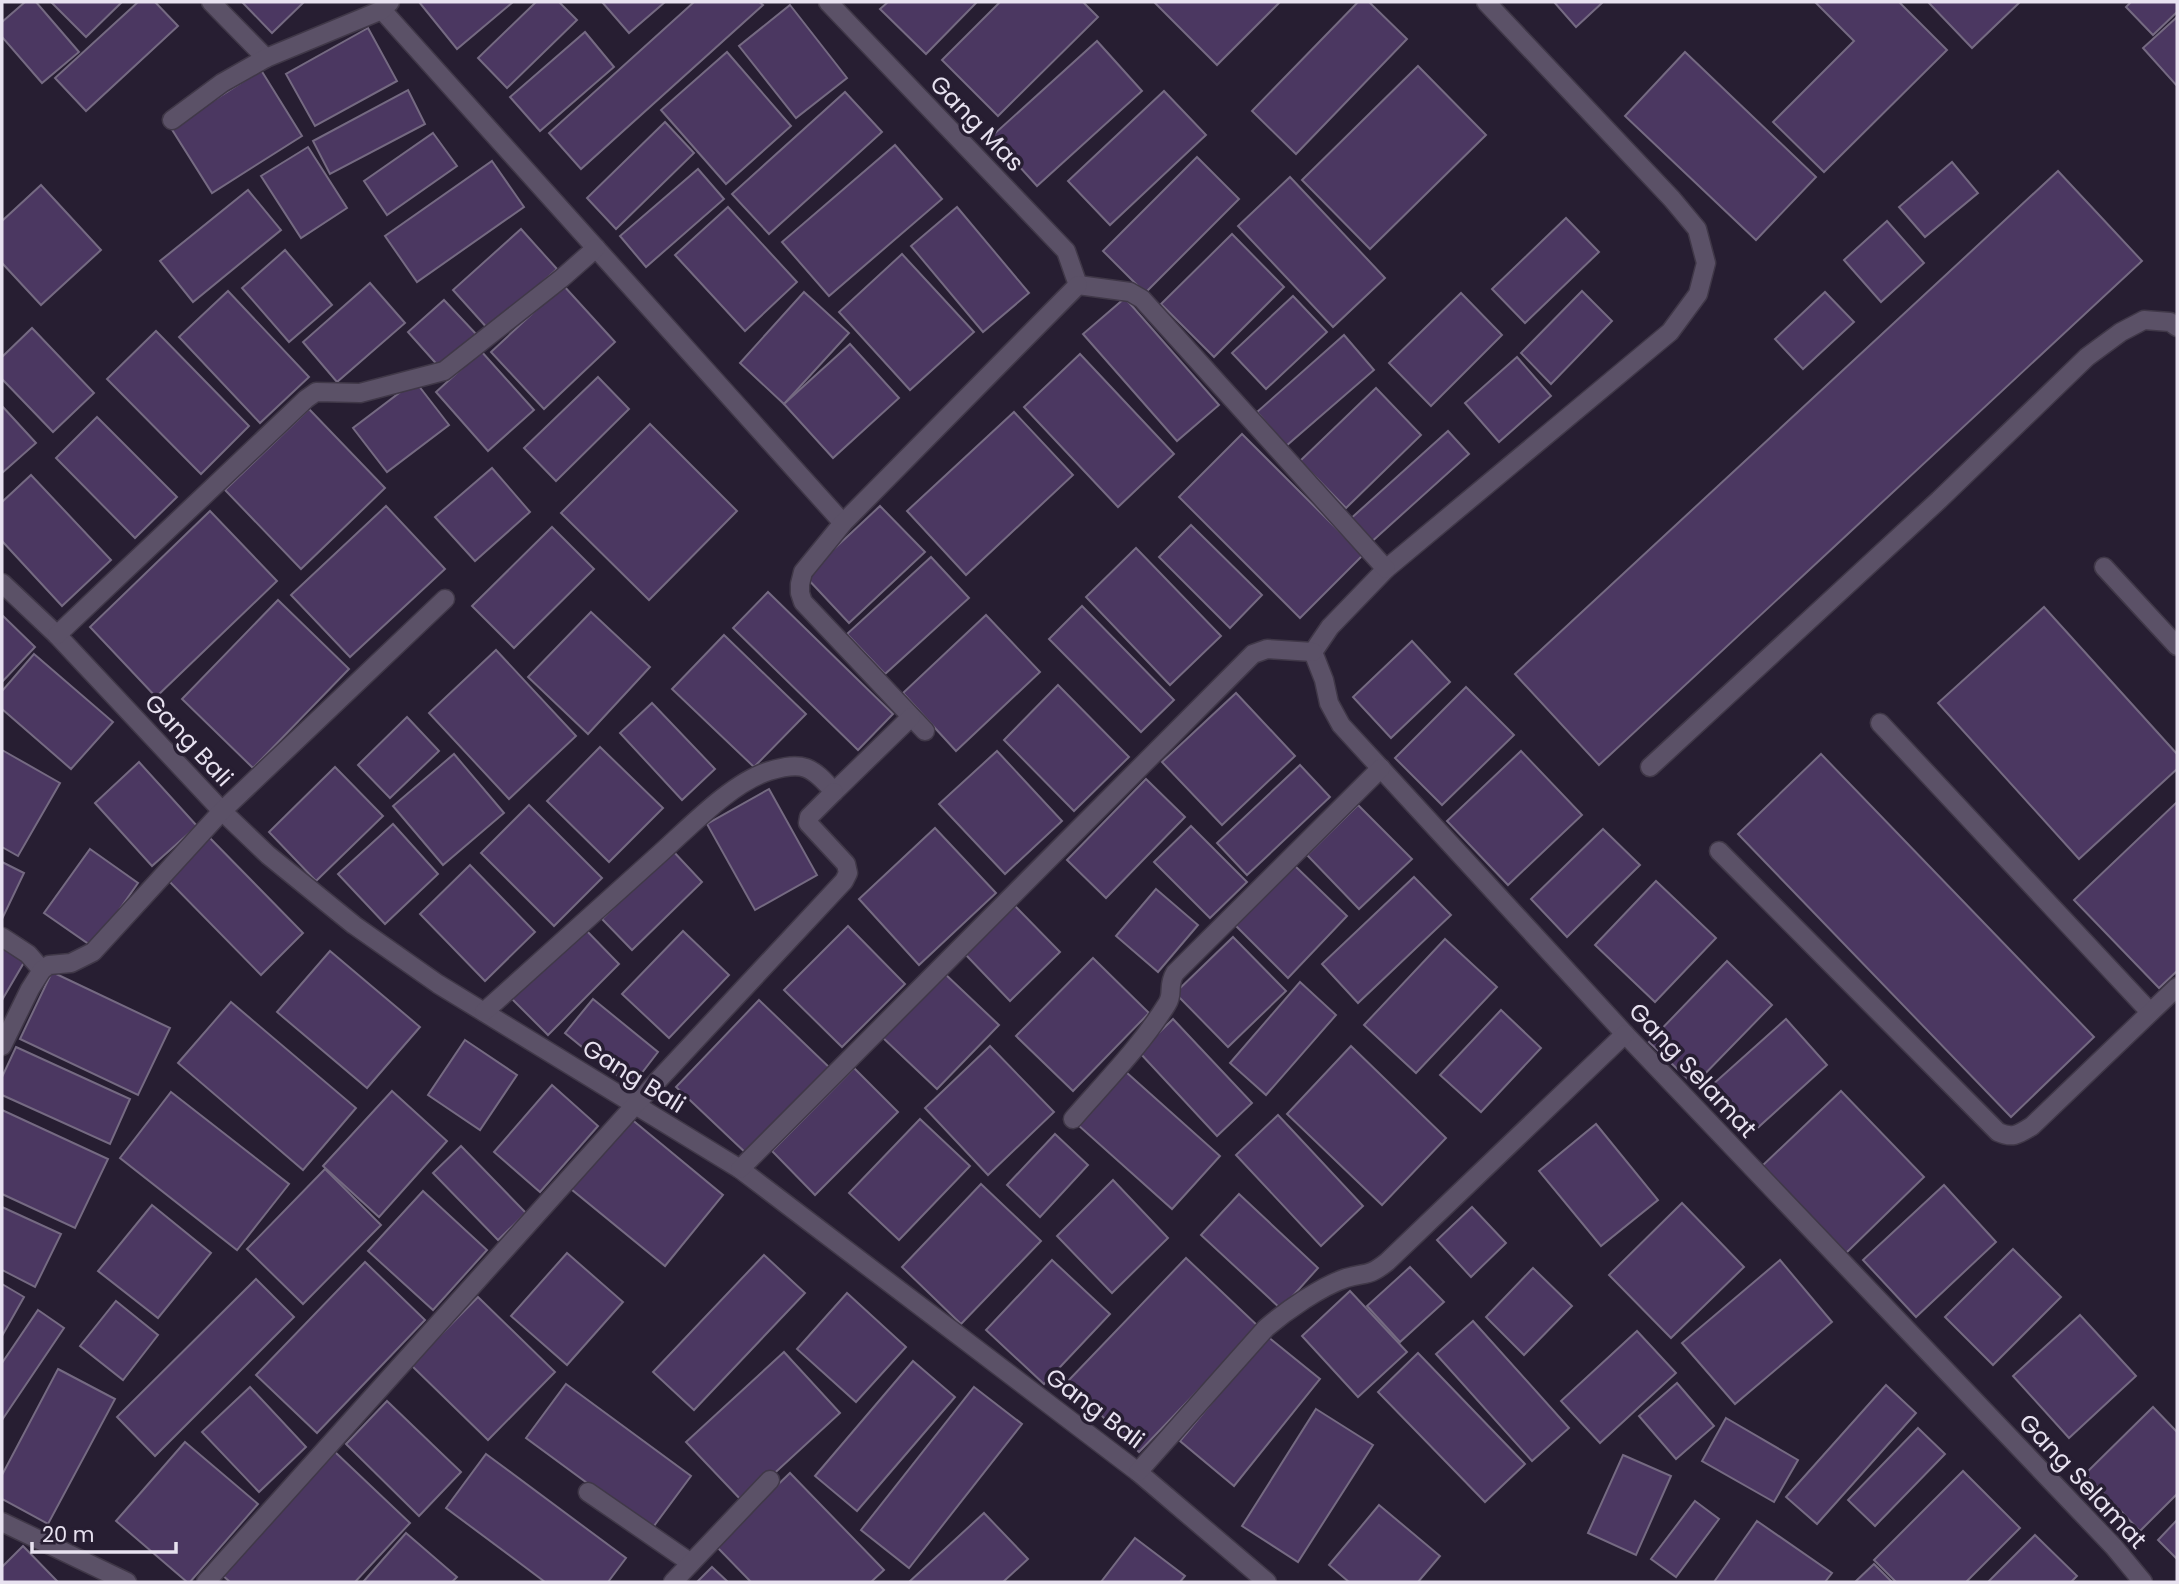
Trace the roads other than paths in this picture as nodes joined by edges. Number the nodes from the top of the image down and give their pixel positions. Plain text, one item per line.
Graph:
1 (211, 2) edge
2 (828, 2) edge
3 (1486, 2) edge
4 (386, 6) edge
5 (266, 58) junction
6 (172, 120) dead end
7 (596, 248) junction
8 (1078, 285) junction
9 (2177, 327) edge
10 (844, 523) junction
11 (2104, 567) dead end
12 (1386, 569) junction
13 (2, 583) edge
14 (445, 599) dead end
15 (57, 635) junction
16 (2177, 646) edge
17 (1313, 652) junction
18 (911, 717) junction
19 (1880, 723) dead end
20 (925, 731) dead end
21 (1650, 767) dead end
22 (1381, 768) junction
23 (834, 792) junction
24 (222, 811) junction
25 (1719, 851) dead end
26 (2, 937) edge
27 (42, 970) junction
28 (2177, 987) edge
29 (484, 1012) junction
30 (2150, 1012) junction
31 (1625, 1034) junction
32 (2, 1046) edge
33 (635, 1105) junction
34 (1073, 1119) dead end
35 (740, 1170) junction
36 (1138, 1472) junction
37 (770, 1480) dead end
38 (589, 1492) dead end
39 (2, 1522) edge
40 (691, 1563) junction
41 (127, 1582) edge
42 (206, 1582) edge
43 (673, 1582) edge
44 (1267, 1582) edge
45 (2143, 1582) edge

1 - 5 street
2 - 8 street, Gang Mas
3 - 12 street
4 - 5 street
4 - 7 street
5 - 6 street
7 - 10 street
7 - 15 street
8 - 10 street
8 - 12 street
9 - 21 street
10 - 18 street
11 - 16 street
12 - 17 street
13 - 15 street, Gang Bali
14 - 24 street
15 - 24 street, Gang Bali
17 - 22 street, Gang Selamat
17 - 35 street
18 - 20 street
18 - 23 street
19 - 30 street
22 - 31 street, Gang Selamat
22 - 34 street
23 - 29 street
23 - 33 street
24 - 27 street
24 - 29 street, Gang Bali
25 - 30 street
26 - 27 street
27 - 32 street
28 - 30 street
29 - 33 street, Gang Bali
31 - 36 street
31 - 45 street, Gang Selamat
33 - 35 street, Gang Bali
33 - 42 street
35 - 36 street, Gang Bali
36 - 44 street, Gang Bali
37 - 40 street
38 - 40 street
39 - 41 street
40 - 43 street

